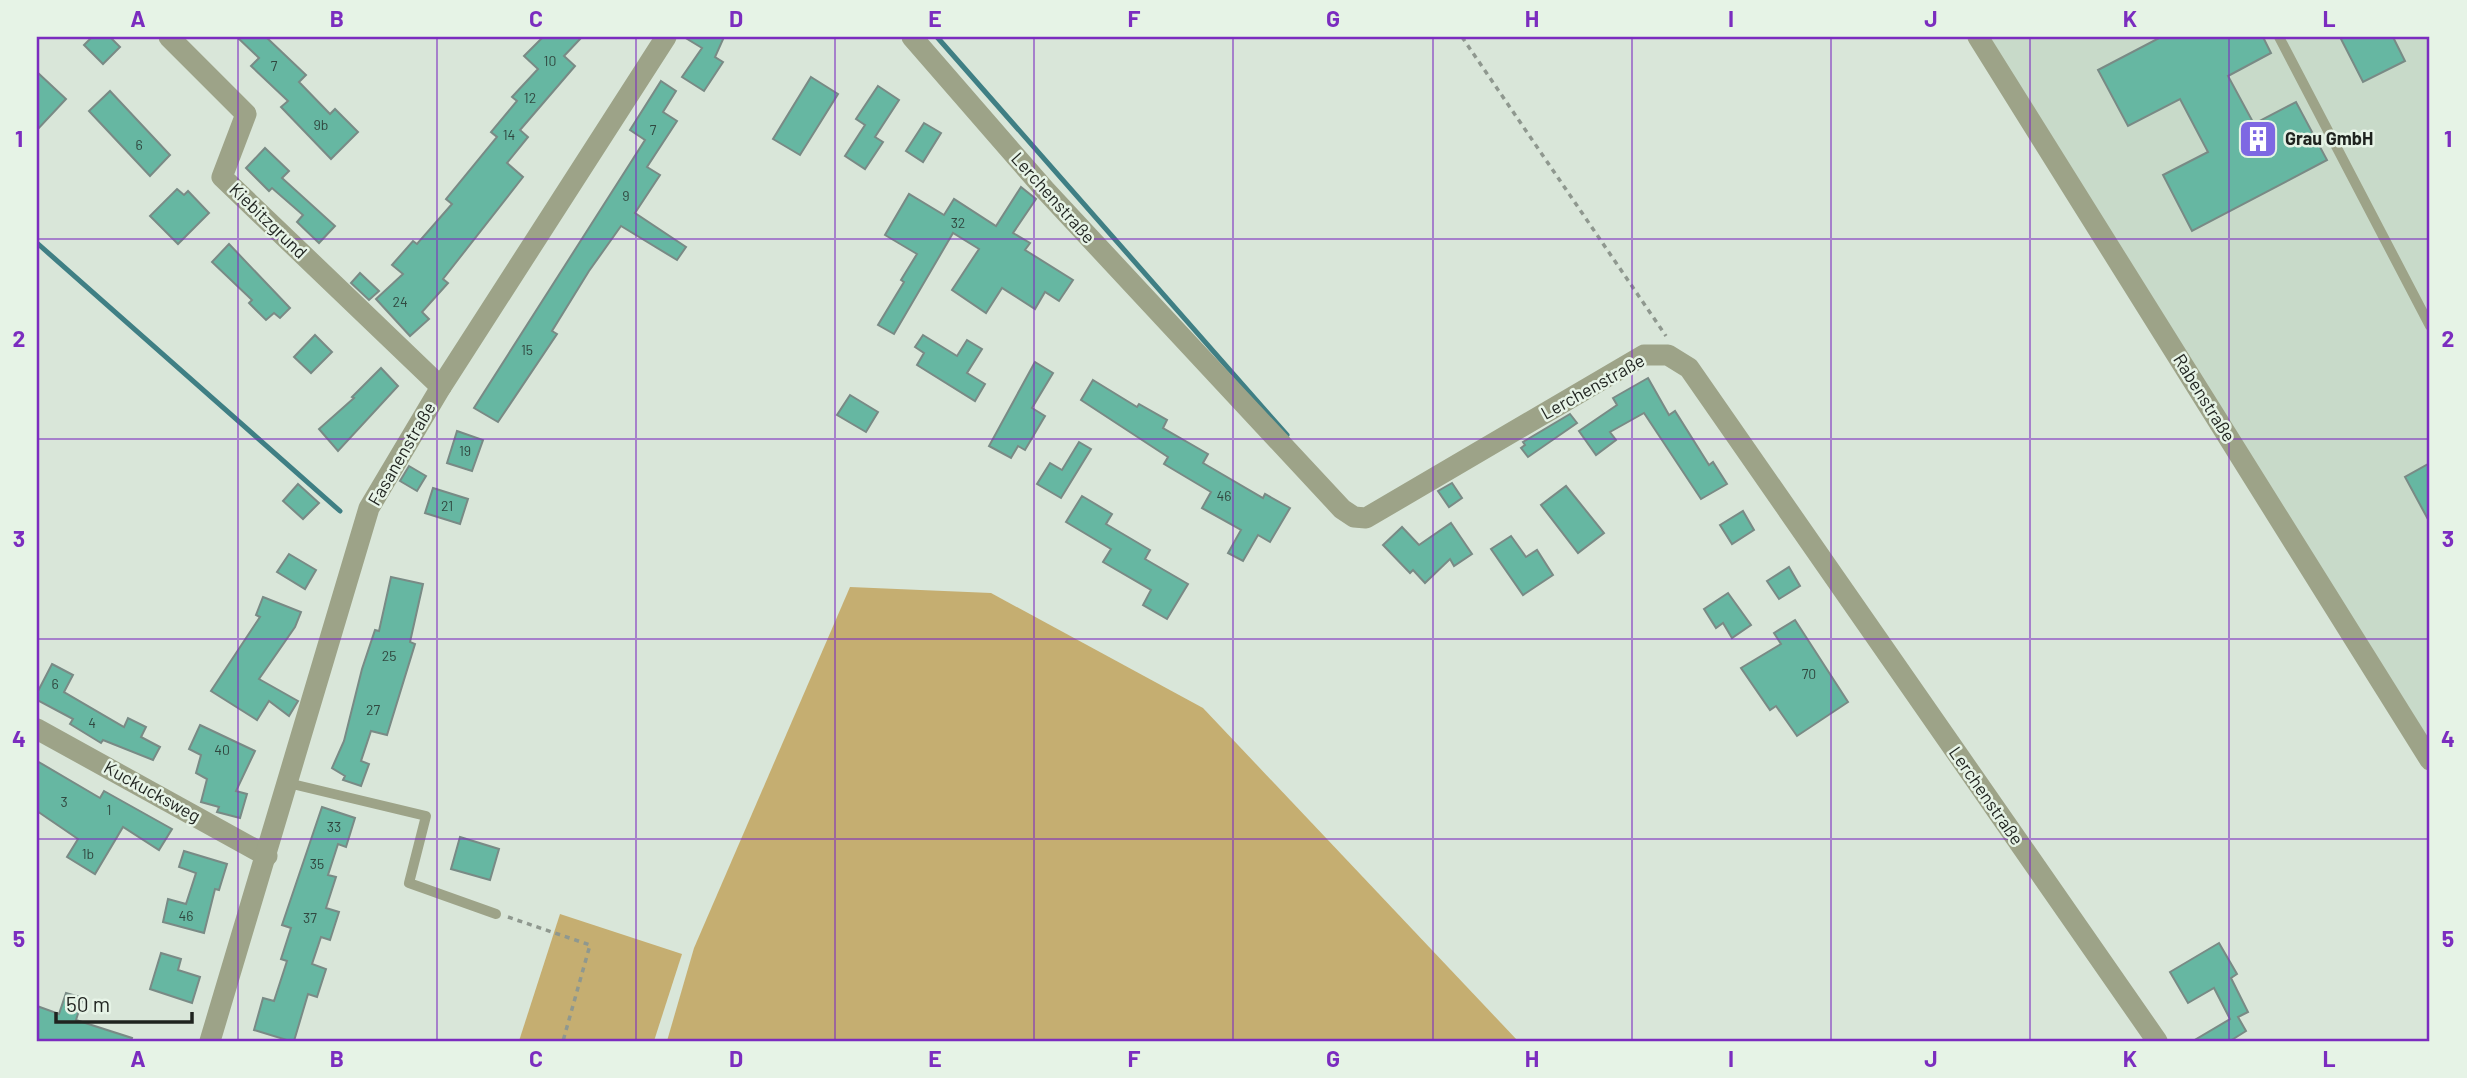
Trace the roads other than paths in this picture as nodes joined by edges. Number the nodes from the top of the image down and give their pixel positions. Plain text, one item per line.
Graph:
1 (169, 37) edge
2 (666, 37) edge
3 (912, 37) edge
4 (1978, 37) edge
5 (2279, 37) edge
6 (2430, 326) edge
7 (441, 387) junction
8 (37, 729) edge
9 (2430, 760) edge
10 (288, 783) junction
11 (267, 856) junction
12 (496, 914) road end
13 (210, 1041) edge
14 (2157, 1041) edge

1 - 7 street, Kiebitzgrund
2 - 7 street, Fasanenstraße
3 - 14 street, Lerchenstraße
4 - 9 street, Rabenstraße
5 - 6 lane
7 - 10 street, Fasanenstraße
8 - 11 street, Kuckucksweg
10 - 11 street, Fasanenstraße
10 - 12 lane
11 - 13 street, Fasanenstraße

